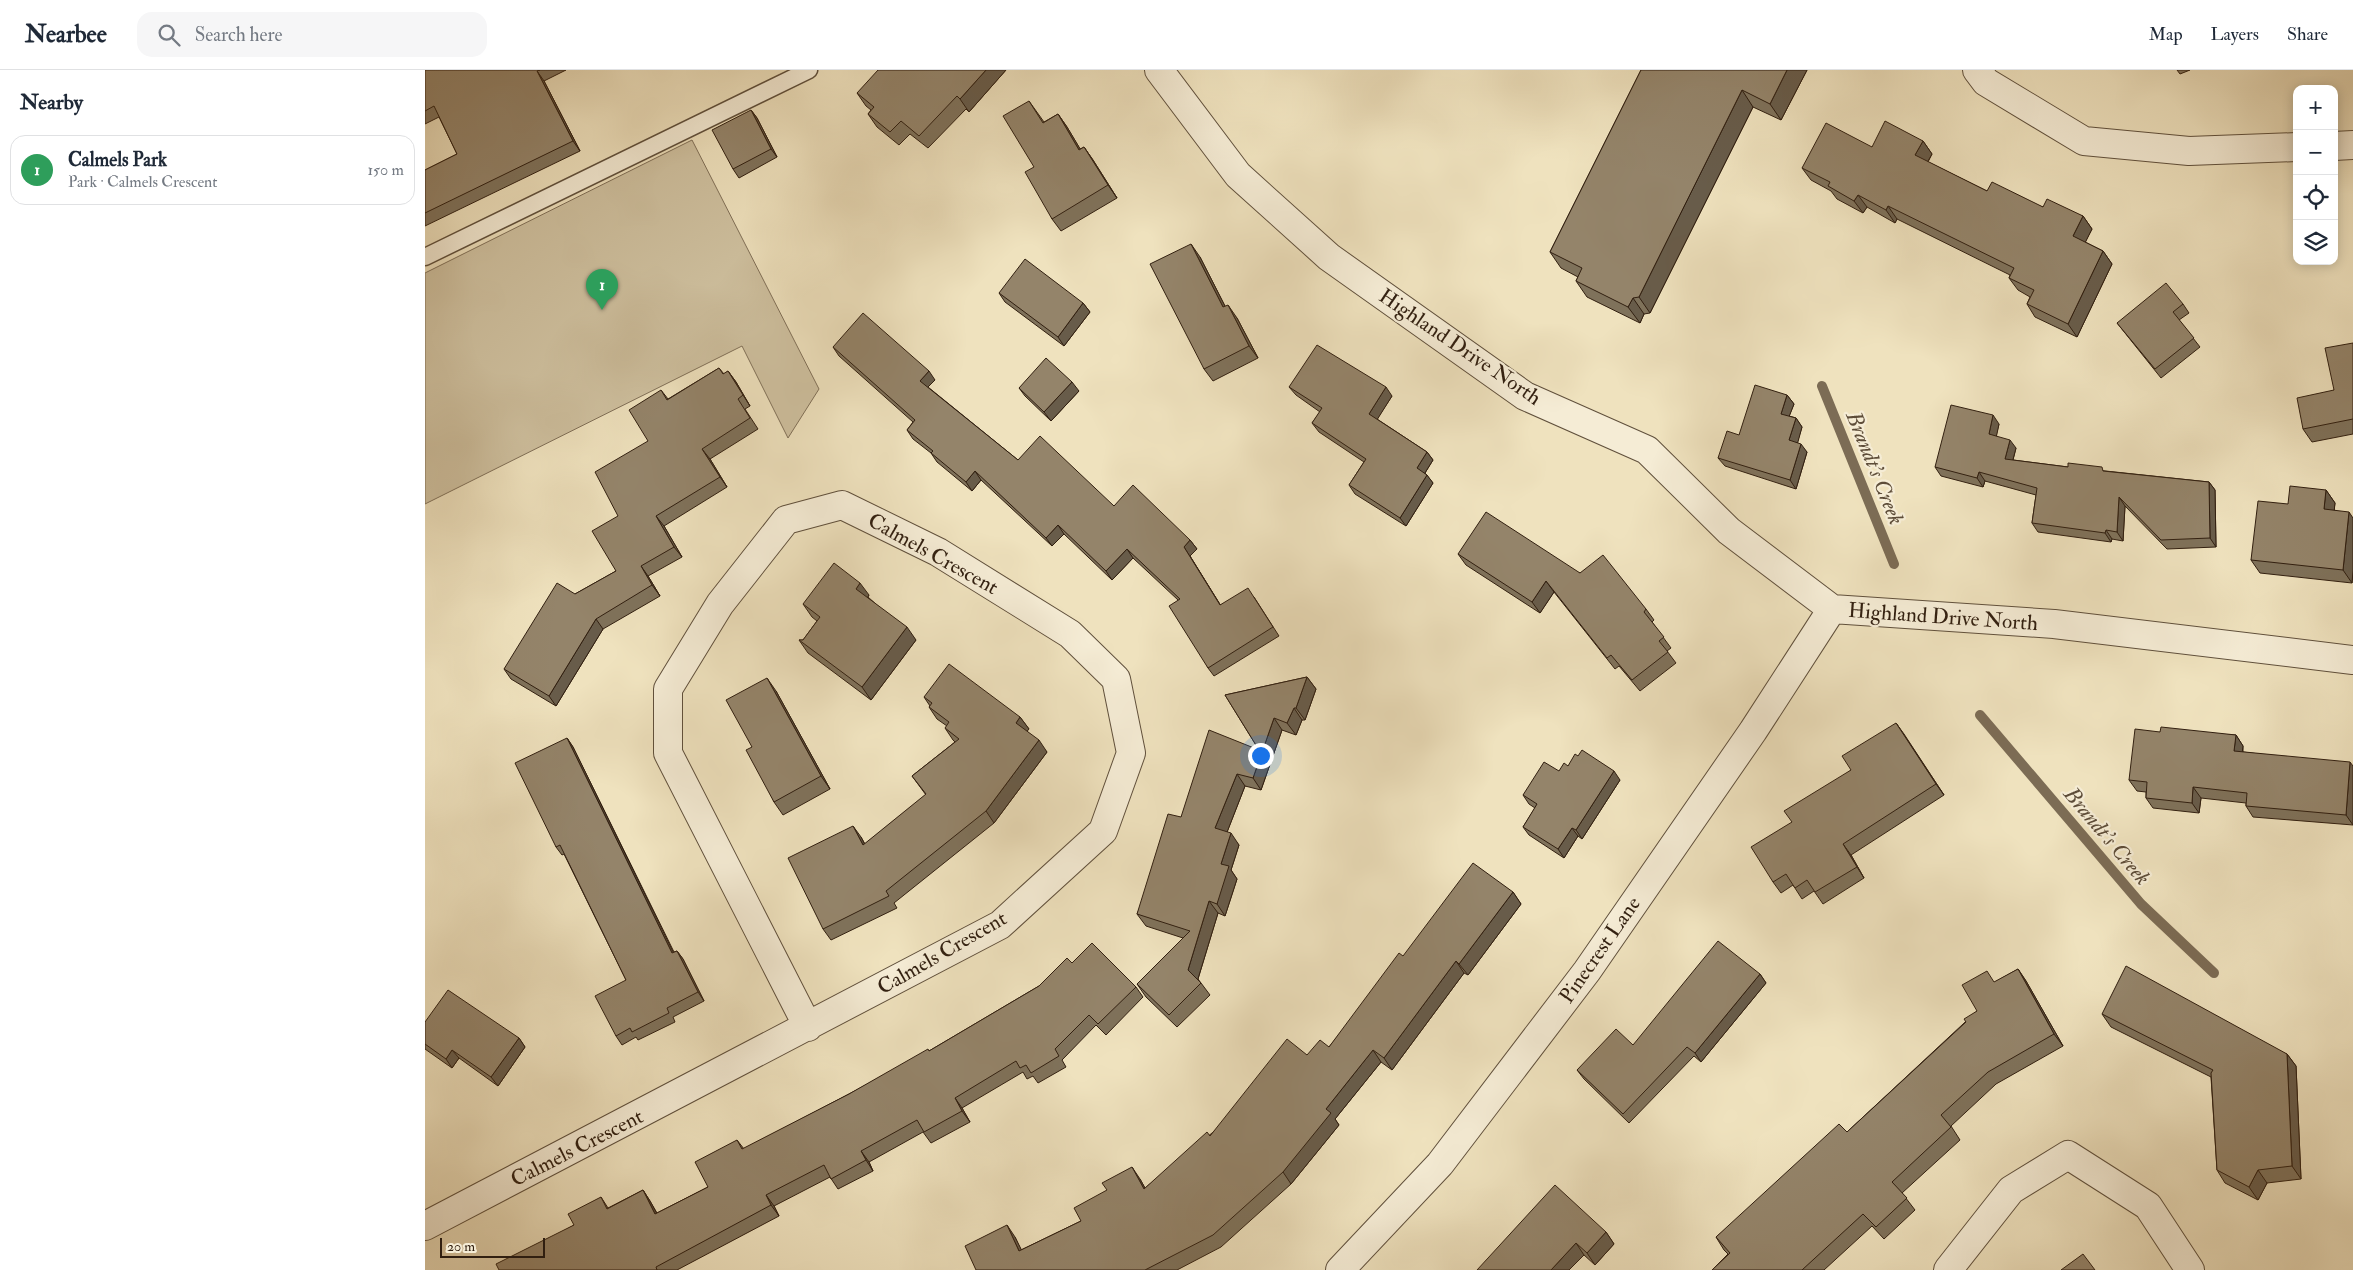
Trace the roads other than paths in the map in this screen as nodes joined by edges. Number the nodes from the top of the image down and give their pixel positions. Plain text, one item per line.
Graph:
1 (809, 70) edge
2 (1159, 70) edge
3 (1977, 70) edge
4 (2353, 145) edge
5 (2338, 146) edge
6 (2293, 147) edge
7 (425, 257) edge
8 (1833, 609) junction
9 (2353, 660) edge
10 (808, 1027) junction
11 (425, 1226) edge
12 (1340, 1270) edge
13 (1948, 1270) edge
14 (2190, 1270) edge

1 - 7 lane
2 - 8 street, Highland Drive North
3 - 6 street
4 - 5 street
8 - 9 street, Highland Drive North
8 - 12 street, Pinecrest Lane
10 - 10 street, Calmels Crescent
10 - 11 street, Calmels Crescent
13 - 14 street

